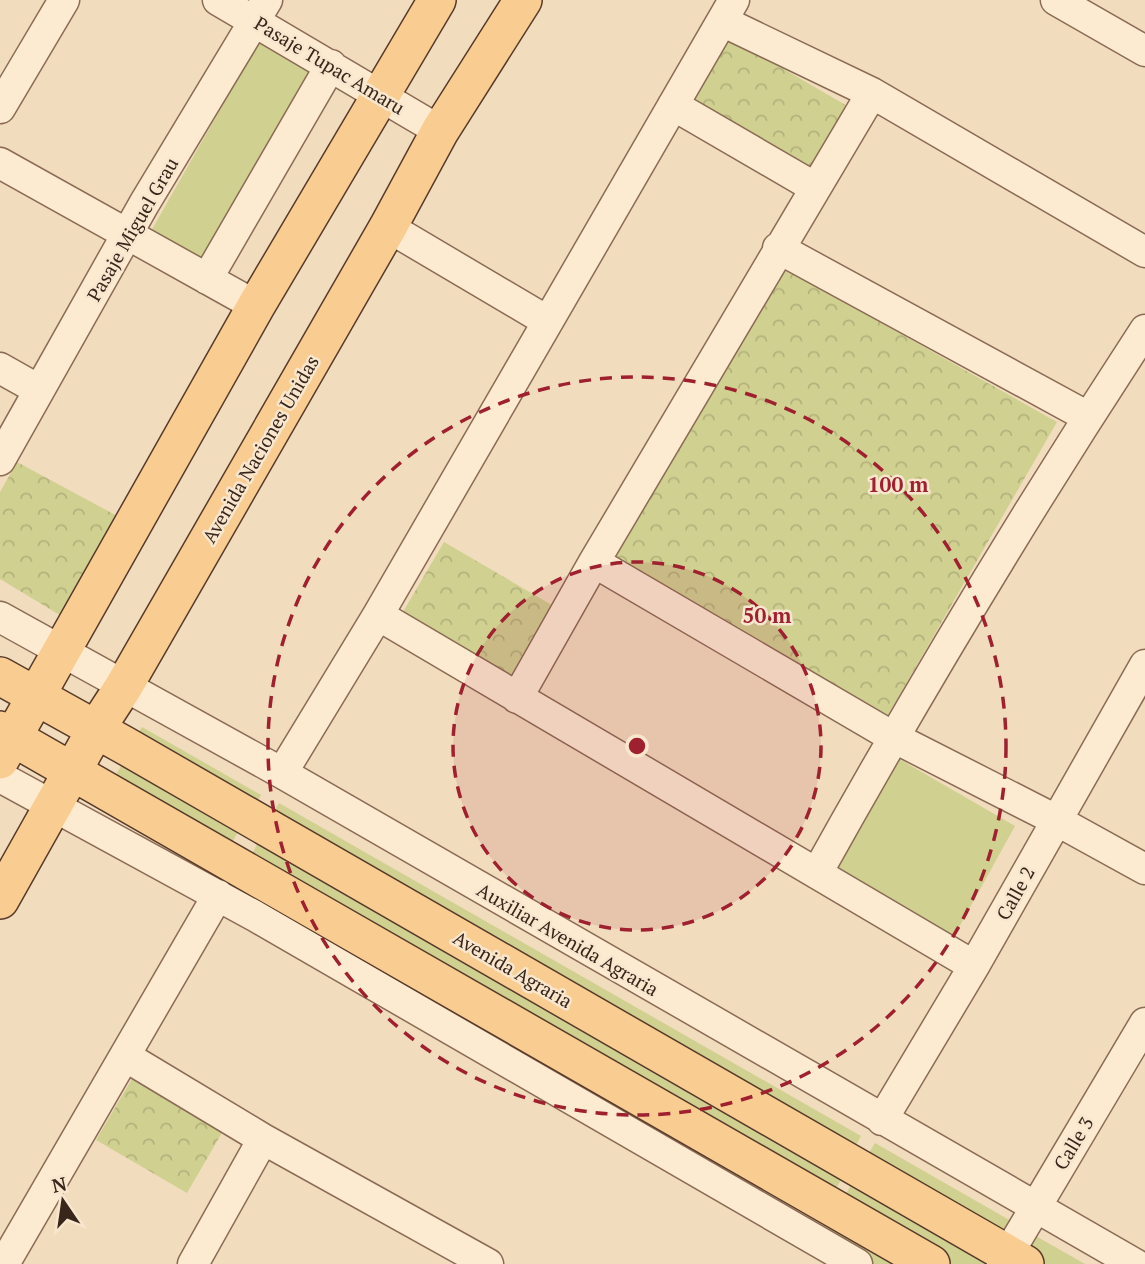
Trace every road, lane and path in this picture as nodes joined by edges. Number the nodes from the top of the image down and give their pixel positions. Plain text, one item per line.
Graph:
1 (64, 0) edge
2 (218, 0) edge
3 (437, 0) edge
4 (523, 0) edge
5 (1056, 0) edge
6 (261, 10) edge
7 (728, 11) edge
8 (1145, 51) edge
9 (331, 65) junction
10 (872, 93) junction
11 (381, 95) junction
12 (673, 104) junction
13 (0, 108) edge
14 (440, 131) junction
15 (0, 163) edge
16 (814, 187) junction
17 (387, 227) junction
18 (127, 236) junction
19 (778, 248) junction
20 (1145, 252) edge
21 (207, 279) junction
22 (256, 306) junction
23 (547, 321) junction
24 (1145, 330) edge
25 (0, 368) edge
26 (39, 390) junction
27 (1088, 417) junction
28 (0, 460) edge
29 (594, 562) junction
30 (378, 615) junction
31 (0, 617) edge
32 (63, 651) junction
33 (1145, 665) edge
34 (0, 676) edge
35 (124, 686) junction
36 (36, 696) junction
37 (517, 698) junction
38 (96, 729) junction
39 (893, 737) junction
40 (4, 742) edge
41 (72, 772) junction
42 (282, 774) junction
43 (0, 777) edge
44 (53, 804) junction
45 (1056, 820) junction
46 (1145, 869) edge
47 (817, 873) junction
48 (218, 895) junction
49 (0, 900) edge
50 (974, 966) junction
51 (1145, 1023) edge
52 (125, 1056) junction
53 (882, 1119) junction
54 (263, 1139) junction
55 (1035, 1206) junction
56 (808, 1252) edge
57 (1011, 1261) edge
58 (4, 1264) edge
59 (193, 1264) edge
60 (488, 1264) edge
61 (857, 1264) edge
62 (931, 1264) edge
63 (1135, 1264) edge

1 - 13 street
2 - 6 street, Pasaje Tupac Amaru
3 - 11 main road
4 - 14 main road, Avenida Naciones Unidas
5 - 8 street
6 - 9 street, Pasaje Tupac Amaru
6 - 18 street, Pasaje Miguel Grau
7 - 10 street
7 - 12 street
9 - 11 street, Pasaje Tupac Amaru
9 - 21 street
10 - 16 street
10 - 20 street
11 - 14 street, Pasaje Tupac Amaru
11 - 22 main road
12 - 16 street
12 - 23 street
14 - 17 main road, Avenida Naciones Unidas
15 - 18 street
16 - 19 street
17 - 23 street
17 - 35 main road, Avenida Naciones Unidas
18 - 21 street
18 - 26 street, Pasaje Miguel Grau
19 - 27 street
19 - 29 street
21 - 22 street
22 - 32 main road
23 - 30 street
24 - 27 street
25 - 26 street
26 - 28 street, Pasaje Miguel Grau
27 - 39 street
29 - 37 street
29 - 39 street
30 - 37 street
30 - 42 street
31 - 32 street, Auxiliar Avenida Agraria
32 - 35 street, Auxiliar Avenida Agraria
32 - 36 main road
33 - 45 street, Calle 2
34 - 36 main road, Avenida Agraria
35 - 38 main road, Avenida Naciones Unidas
35 - 42 street, Auxiliar Avenida Agraria
36 - 38 main road, Avenida Agraria
36 - 40 main road
37 - 47 street
38 - 41 main road, Avenida Naciones Unidas
38 - 57 main road, Avenida Agraria
39 - 45 street
39 - 47 street
40 - 41 main road
41 - 44 main road, Avenida Naciones Unidas
41 - 62 main road
42 - 53 street, Auxiliar Avenida Agraria
43 - 44 street
44 - 48 street
44 - 49 main road, Avenida Naciones Unidas
45 - 46 street
45 - 50 street, Calle 2
47 - 50 street
48 - 52 street
48 - 56 street
50 - 53 street, Calle 2
51 - 55 street, Calle 3
52 - 54 street
52 - 58 street
53 - 55 street, Auxiliar Avenida Agraria
54 - 59 street
54 - 60 street
55 - 57 street, Calle 3
55 - 63 street, Auxiliar Avenida Agraria
56 - 61 street

